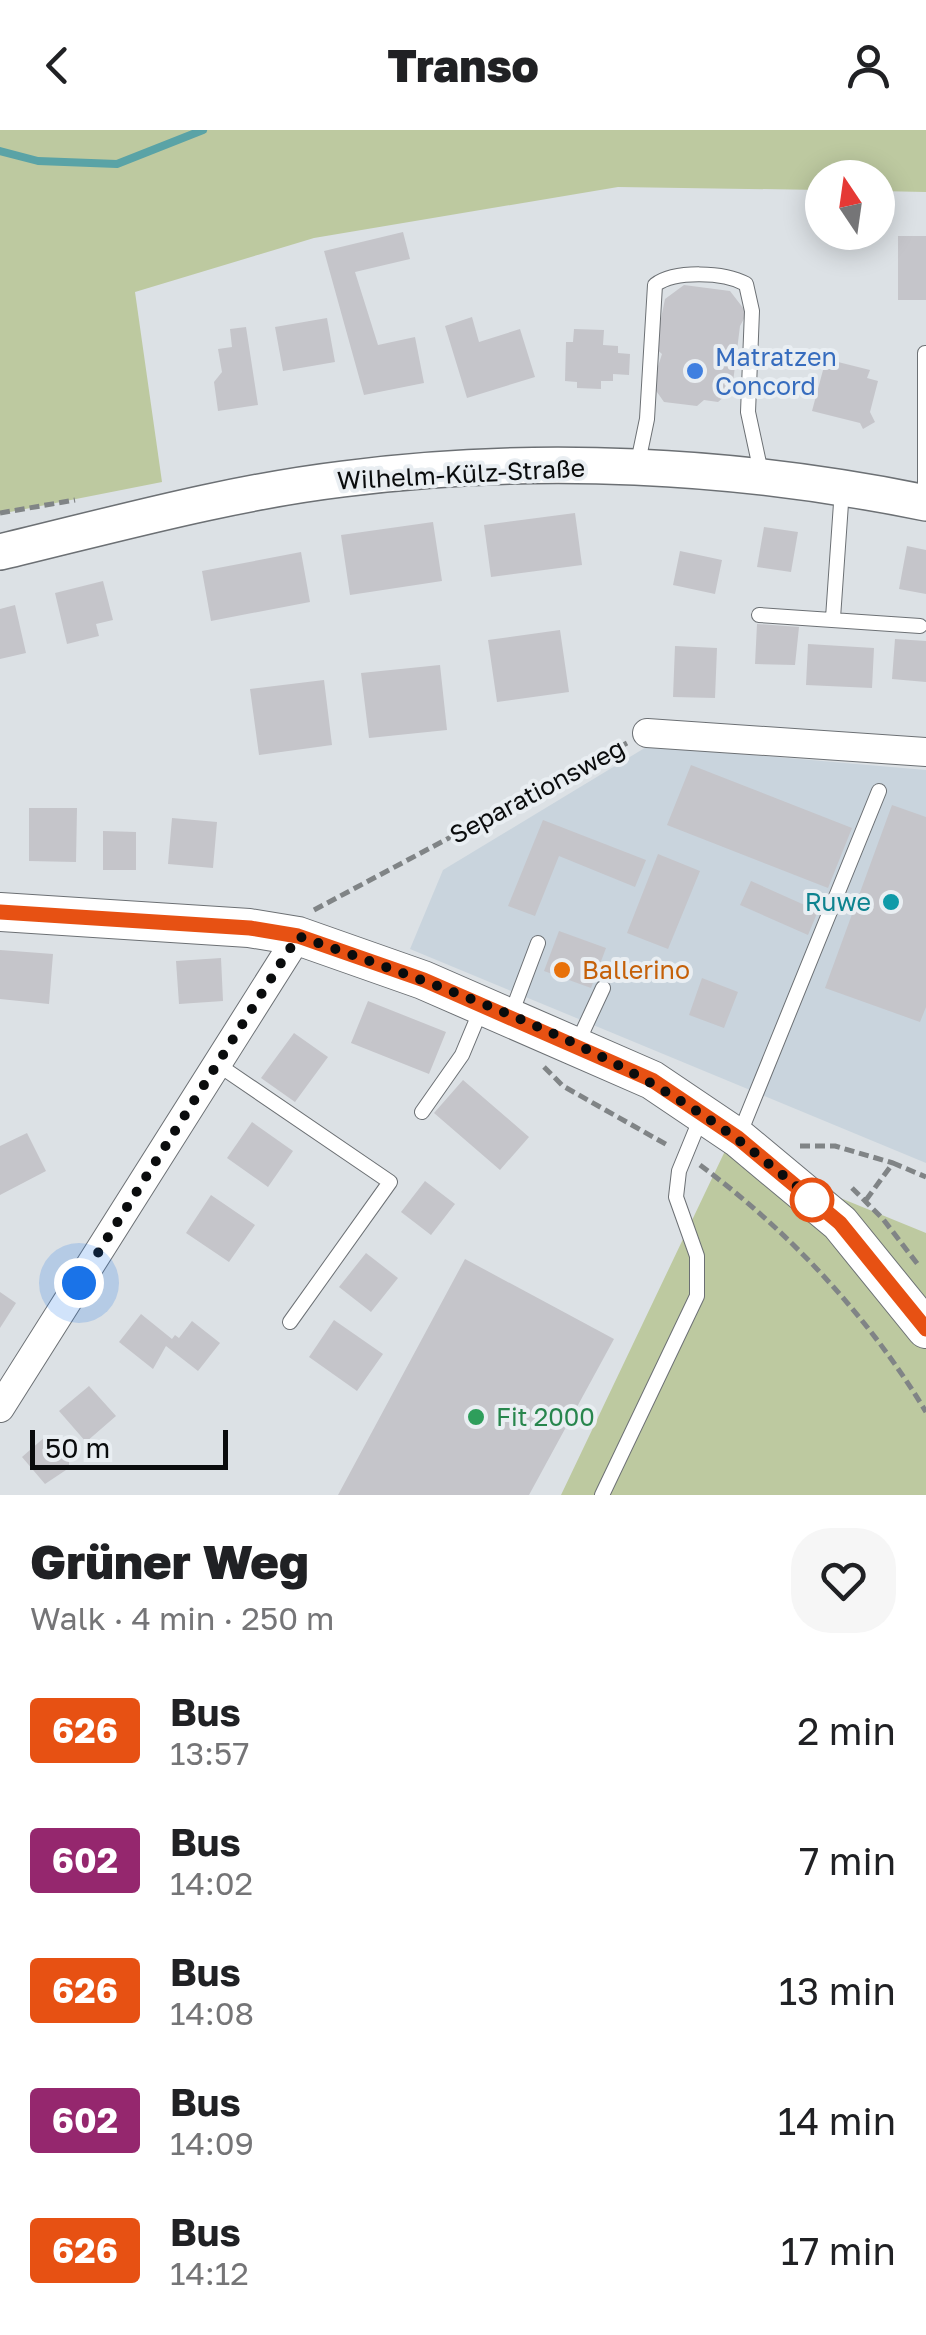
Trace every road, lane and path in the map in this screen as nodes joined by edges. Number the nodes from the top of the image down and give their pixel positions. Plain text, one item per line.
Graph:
1 (925, 353) edge
2 (637, 468) junction
3 (762, 476) junction
4 (843, 486) junction
5 (926, 503) edge
6 (0, 552) edge
7 (759, 615) dead end
8 (834, 618) junction
9 (920, 626) dead end
10 (647, 733) joint
11 (926, 752) edge
12 (878, 791) dead end
13 (0, 912) edge
14 (298, 936) junction
15 (538, 943) dead end
16 (604, 988) dead end
17 (496, 1012) junction
18 (576, 1047) junction
19 (541, 1063) dead end
20 (217, 1064) junction
21 (422, 1112) dead end
22 (702, 1114) junction
23 (738, 1138) junction
24 (800, 1146) dead end
25 (685, 1156) junction
26 (892, 1163) junction
27 (926, 1177) edge
28 (840, 1223) junction
29 (290, 1322) dead end
30 (926, 1328) edge
31 (0, 1408) edge
32 (926, 1412) edge
33 (602, 1495) edge

1 - 5 lane
2 - 3 street, Wilhelm-Külz-Straße
2 - 3 lane
2 - 6 street, Wilhelm-Külz-Straße
3 - 4 street, Wilhelm-Külz-Straße
4 - 5 street, Wilhelm-Külz-Straße
4 - 8 lane
7 - 8 lane
8 - 9 lane
10 - 11 street, Separationsweg
10 - 14 path, Separationsweg
12 - 23 lane
13 - 14 main road
14 - 17 main road
14 - 20 street
15 - 17 lane
16 - 18 lane
17 - 18 main road
17 - 21 lane
18 - 22 main road
19 - 25 path
20 - 29 lane
20 - 31 street
22 - 23 main road
22 - 25 lane
23 - 28 main road
24 - 26 path
25 - 32 path
25 - 33 lane
26 - 27 path
26 - 28 path
28 - 30 main road

